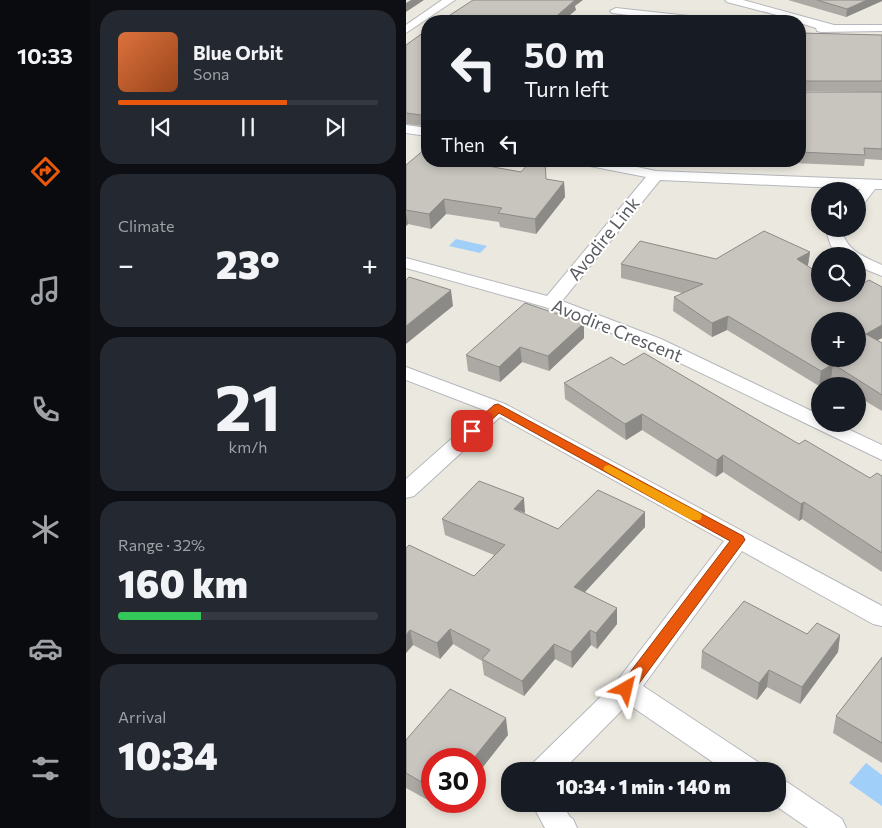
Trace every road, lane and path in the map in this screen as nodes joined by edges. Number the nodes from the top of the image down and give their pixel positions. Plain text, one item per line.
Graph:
1 (449, 0) edge
2 (626, 0) edge
3 (732, 0) edge
4 (616, 10) junction
5 (428, 15) edge
6 (611, 15) edge
7 (657, 15) edge
8 (785, 15) edge
9 (421, 20) edge
10 (806, 21) edge
11 (806, 28) edge
12 (882, 28) edge
13 (834, 29) junction
14 (406, 30) edge
15 (406, 129) edge
16 (421, 131) edge
17 (615, 167) edge
18 (656, 175) junction
19 (876, 185) edge
20 (866, 194) edge
21 (406, 263) edge
22 (866, 264) edge
23 (882, 271) edge
24 (551, 303) junction
25 (406, 373) edge
26 (498, 408) junction
27 (811, 419) edge
28 (839, 432) edge
29 (882, 453) edge
30 (406, 491) edge
31 (738, 540) junction
32 (882, 617) edge
33 (626, 689) junction
34 (553, 762) edge
35 (735, 762) edge
36 (786, 797) edge
37 (551, 812) edge
38 (563, 828) edge
39 (832, 828) edge

1 - 5 street
2 - 4 street
3 - 8 street
4 - 6 street
4 - 7 street
9 - 14 street
10 - 13 street
11 - 13 street
12 - 13 street
15 - 16 street
17 - 18 street
18 - 19 street
18 - 24 street, Avodire Link
19 - 20 street
21 - 24 street, Avodire Crescent
22 - 23 street
24 - 27 street, Avodire Crescent
25 - 26 street
26 - 30 street
26 - 31 street
28 - 29 street, Avodire Crescent
31 - 32 street
31 - 33 street
33 - 34 street
33 - 35 street
36 - 39 street
37 - 38 street

